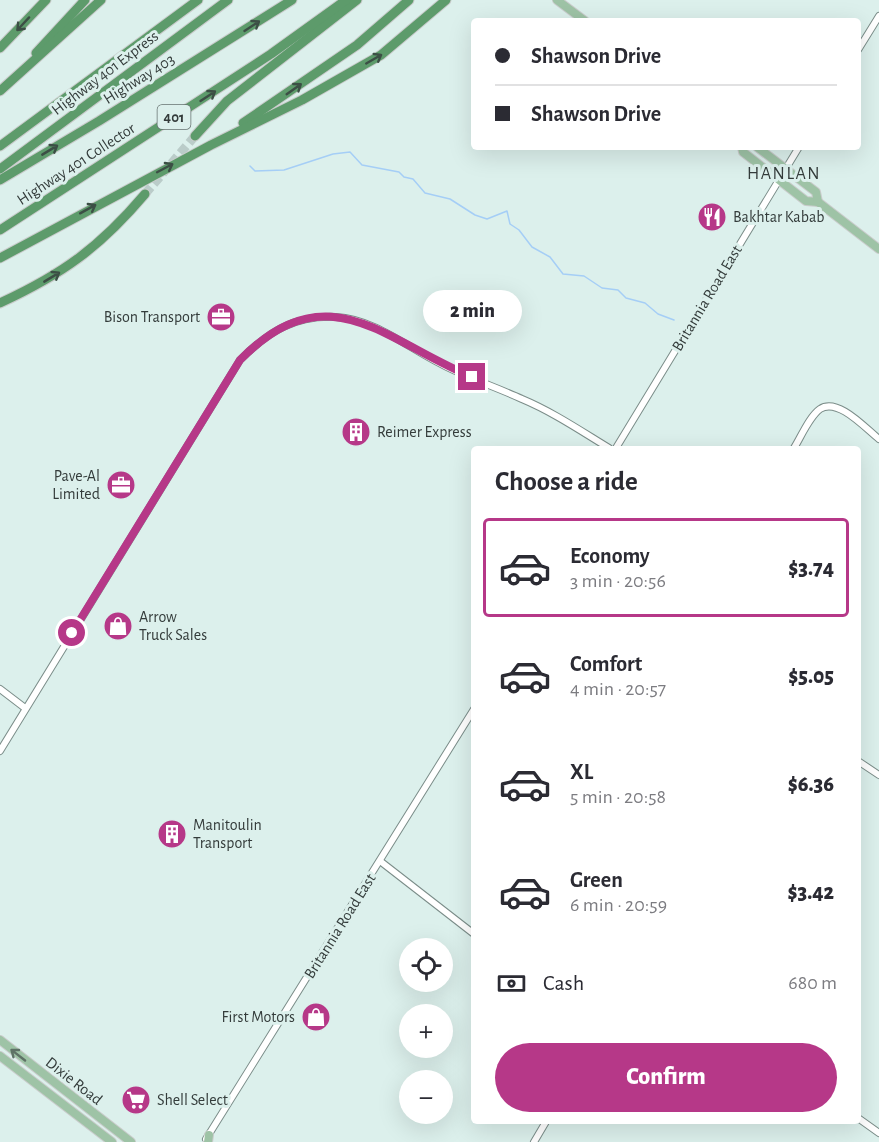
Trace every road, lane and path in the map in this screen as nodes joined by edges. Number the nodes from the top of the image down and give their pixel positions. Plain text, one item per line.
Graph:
1 (46, 0) edge
2 (85, 0) edge
3 (101, 0) edge
4 (189, 0) edge
5 (198, 0) edge
6 (228, 0) edge
7 (292, 0) edge
8 (346, 0) edge
9 (357, 0) edge
10 (409, 0) edge
11 (446, 0) edge
12 (557, 0) edge
13 (879, 16) edge
14 (581, 18) edge
15 (861, 45) edge
16 (0, 48) edge
17 (125, 54) junction
18 (1, 90) edge
19 (195, 136) tunnel mouth
20 (211, 145) junction
21 (0, 146) edge
22 (743, 150) edge
23 (761, 150) edge
24 (797, 150) edge
25 (0, 169) edge
26 (786, 169) junction
27 (0, 180) edge
28 (779, 180) junction
29 (145, 194) tunnel mouth
30 (818, 202) junction
31 (0, 231) edge
32 (879, 249) edge
33 (0, 258) edge
34 (0, 303) edge
35 (879, 439) edge
36 (606, 446) edge
37 (617, 446) edge
38 (795, 446) edge
39 (0, 689) edge
40 (25, 708) junction
41 (471, 714) edge
42 (0, 751) edge
43 (861, 763) edge
44 (879, 776) edge
45 (380, 861) junction
46 (471, 932) edge
47 (0, 1040) edge
48 (0, 1056) edge
49 (861, 1120) edge
50 (545, 1124) edge
51 (879, 1133) edge
52 (207, 1140) edge
53 (112, 1142) edge
54 (131, 1142) edge
55 (534, 1142) edge

1 -> 16 highway
2 - 18 highway
3 - 18 highway
4 - 17 highway, Highway 403
5 - 17 highway, Highway 401 Express
6 - 25 highway, Highway 401 Express
27 -> 7 highway, Highway 403
31 -> 8 highway, Highway 401 Collector / 401
9 - 19 highway
20 -> 10 highway
20 -> 11 highway
12 - 14 main road
13 - 15 street
17 - 21 highway, Highway 401 Express
33 -> 20 highway
22 - 28 main road
23 - 26 main road
24 - 26 street, Britannia Road East
26 - 28 street, Britannia Road East
26 - 30 main road
28 - 30 main road
28 - 37 street, Britannia Road East
34 -> 29 highway
30 - 32 main road
35 - 38 street
36 - 40 street
39 - 40 street
40 - 42 street
41 - 45 street, Britannia Road East
43 - 44 street
45 - 46 street
45 - 52 street, Britannia Road East
54 -> 47 main road, Dixie Road
48 - 53 main road, Dixie Road
49 - 51 street
50 - 55 street

